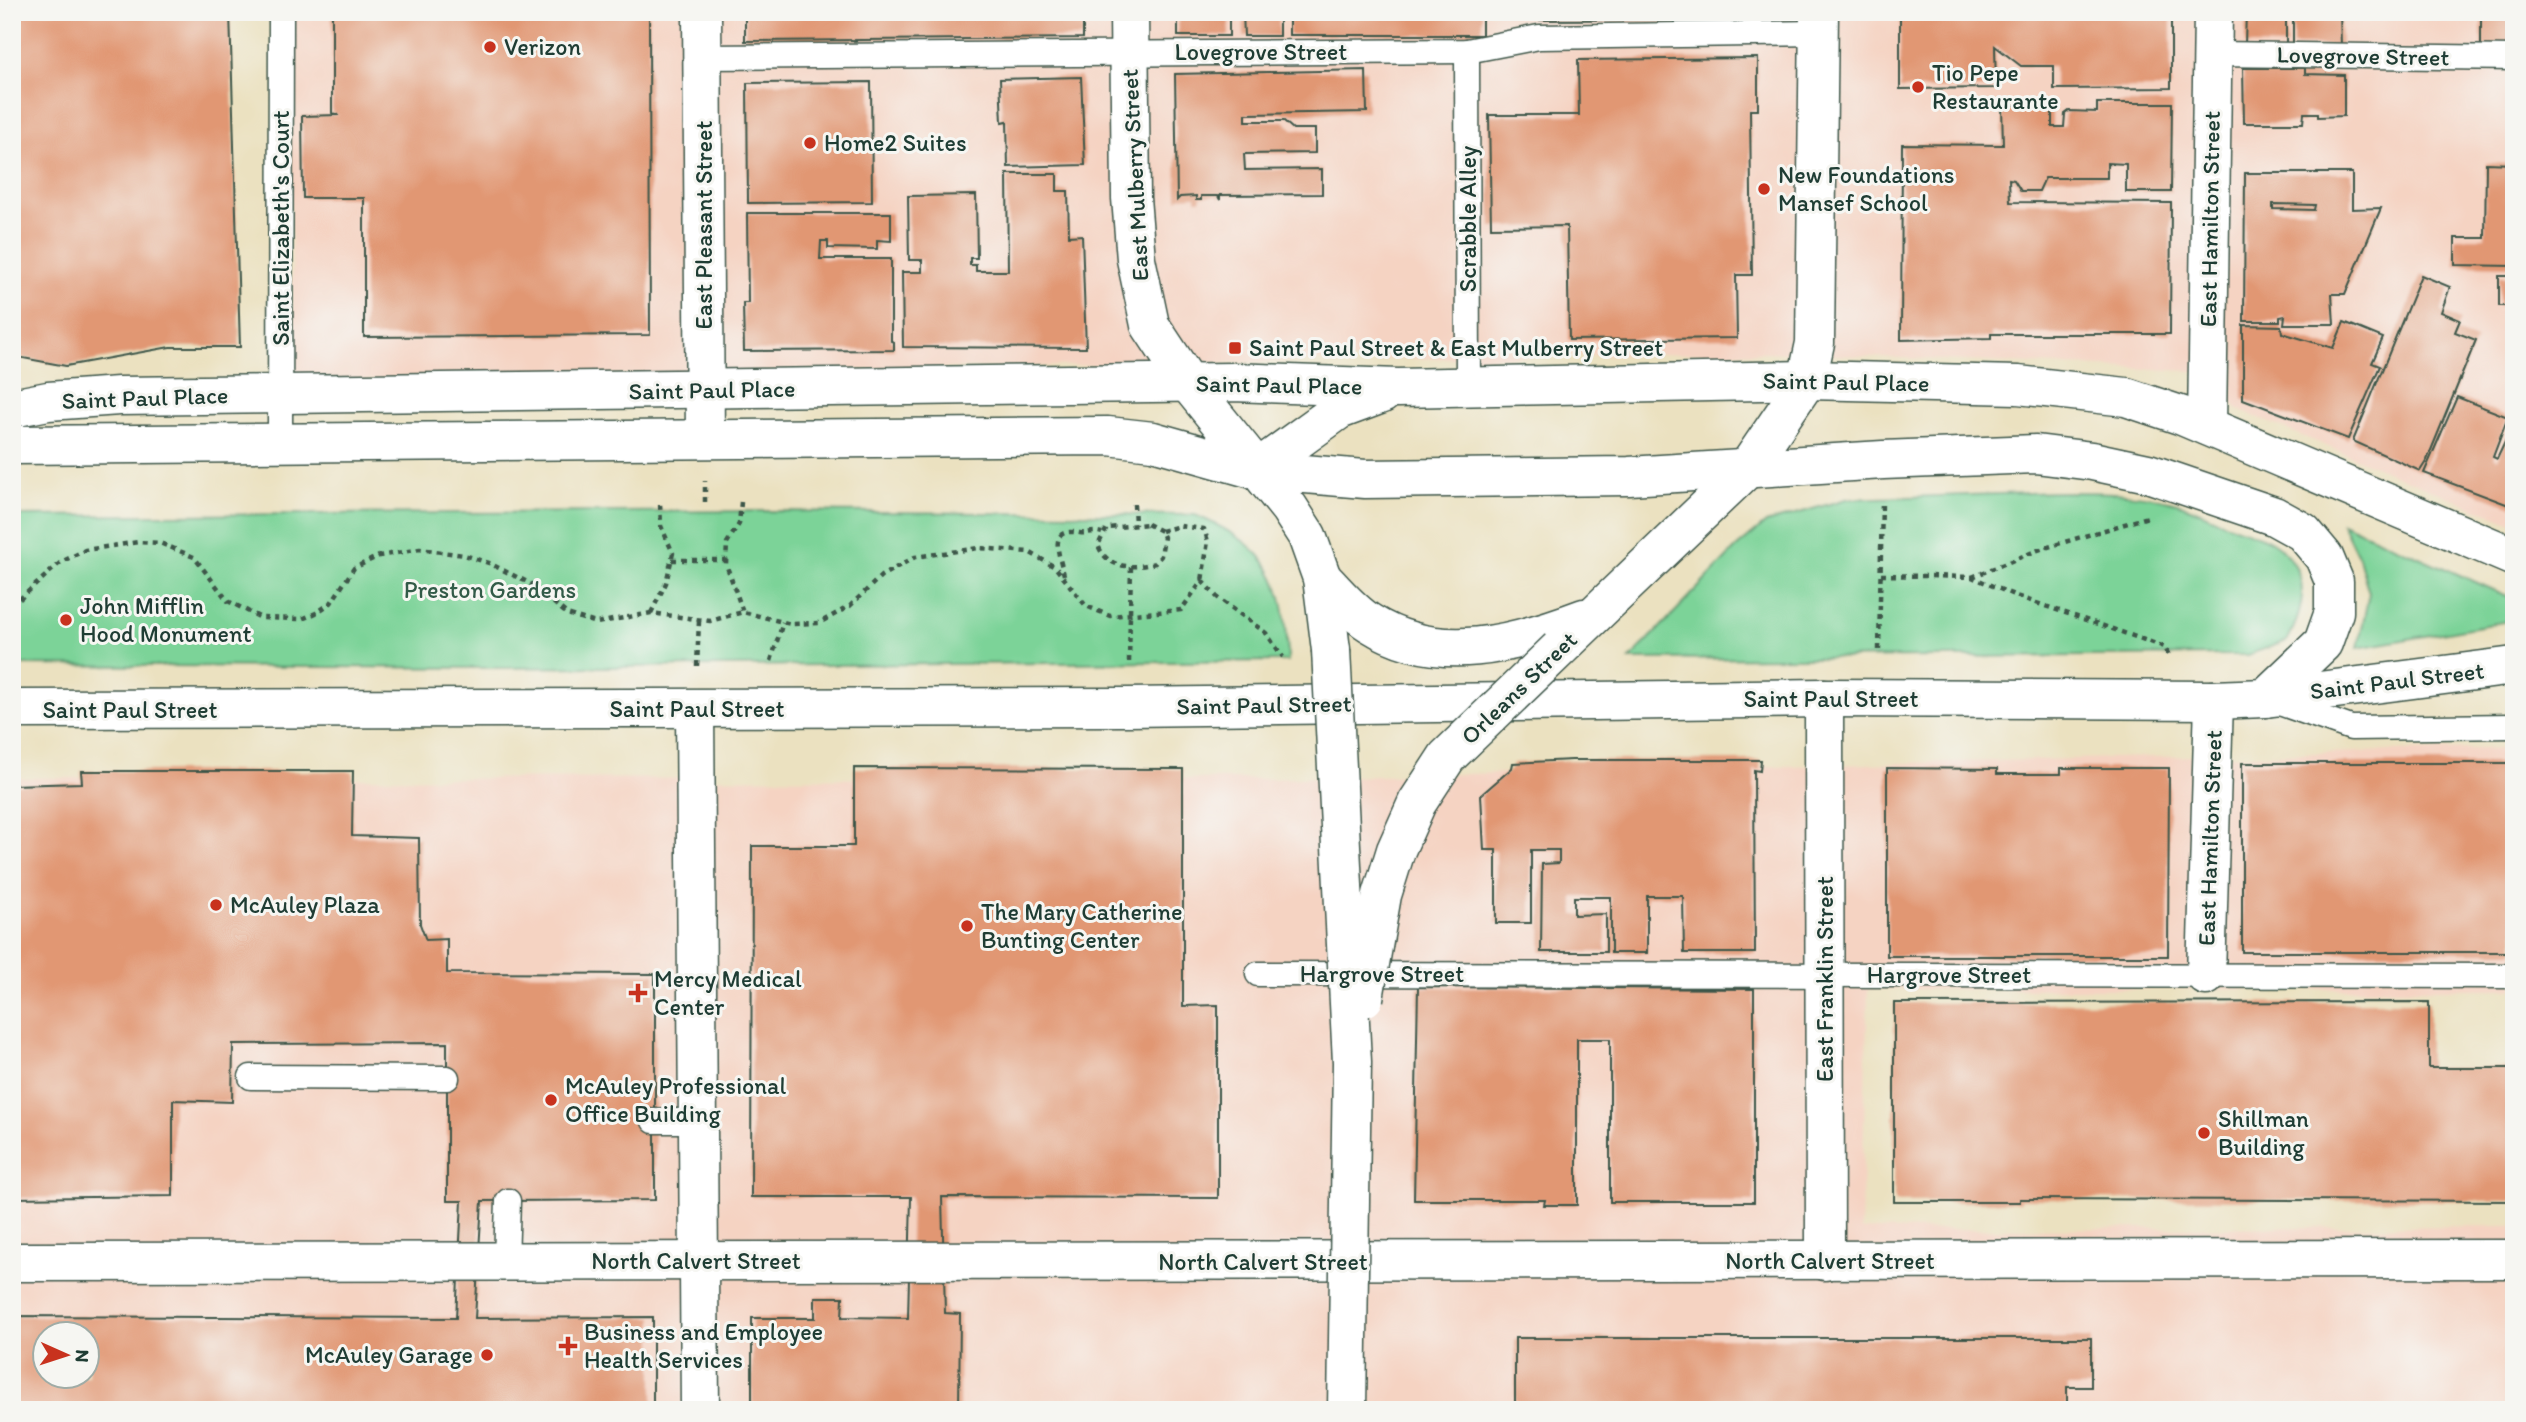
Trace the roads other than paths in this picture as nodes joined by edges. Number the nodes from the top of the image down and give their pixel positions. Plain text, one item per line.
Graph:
1 (281, 12) edge
2 (702, 12) edge
3 (1129, 12) edge
4 (2213, 12) edge
5 (1819, 23) edge
6 (1467, 51) junction
7 (1129, 53) junction
8 (2213, 54) junction
9 (703, 57) junction
10 (2514, 58) edge
11 (1807, 380) junction
12 (1189, 384) junction
13 (1468, 386) junction
14 (1398, 388) junction
15 (705, 390) junction
16 (281, 395) junction
17 (12, 408) edge
18 (2207, 426) junction
19 (705, 438) junction
20 (280, 443) junction
21 (12, 445) edge
22 (1256, 470) junction
23 (1746, 470) junction
24 (2514, 557) edge
25 (1322, 579) junction
26 (1598, 613) junction
27 (2514, 666) edge
28 (1824, 698) junction
29 (2265, 698) junction
30 (2214, 700) junction
31 (12, 709) edge
32 (695, 709) junction
33 (2514, 726) edge
34 (1258, 974) dead end
35 (1824, 975) junction
36 (2206, 976) junction
37 (2514, 976) edge
38 (1352, 1062) junction
39 (251, 1077) dead end
40 (447, 1078) dead end
41 (654, 1121) dead end
42 (698, 1121) junction
43 (508, 1201) dead end
44 (2514, 1259) edge
45 (506, 1261) junction
46 (698, 1261) junction
47 (1825, 1261) junction
48 (12, 1262) edge
49 (1335, 1263) junction
50 (700, 1410) edge
51 (1334, 1410) edge
52 (1347, 1410) edge

1 - 16 lane, Saint Elizabeth's Court
2 - 9 main road, East Pleasant Street
3 - 7 main road, East Mulberry Street
4 - 8 main road, East Hamilton Street
5 - 6 lane, Lovegrove Street
5 - 11 main road
6 - 7 lane, Lovegrove Street
6 - 13 lane, Scrabble Alley
7 - 9 lane, Lovegrove Street
7 - 12 main road, East Mulberry Street
8 - 10 lane, Lovegrove Street
8 - 18 main road, East Hamilton Street
9 - 15 main road, East Pleasant Street
11 - 13 main road, Saint Paul Place
11 - 18 main road, Saint Paul Place
11 - 23 main road, Orleans Street
12 - 14 main road, Saint Paul Place
12 - 15 main road, Saint Paul Place
12 - 22 main road, East Mulberry Street
13 - 14 main road, Saint Paul Place
14 - 22 main road
15 - 16 main road, Saint Paul Place
15 - 19 main road, East Pleasant Street
16 - 17 main road, Saint Paul Place
16 - 20 lane, Saint Elizabeth's Court
18 - 24 main road, Saint Paul Place
19 - 20 main road, Saint Paul Place
19 - 22 main road, Saint Paul Place
20 - 21 main road, Saint Paul Place
22 - 23 main road, Saint Paul Place
22 - 25 main road, Orleans Street
23 - 26 main road, Orleans Street
23 - 29 main road, Saint Paul Place
25 - 26 main road
25 - 38 main road, Orleans Street, bridge
26 - 38 main road, Orleans Street, bridge
27 - 29 main road, Saint Paul Street
28 - 30 main road, Saint Paul Street
28 - 32 main road, Saint Paul Street
28 - 35 main road, East Franklin Street
29 - 30 main road, Saint Paul Street
29 - 33 lane
30 - 36 main road, East Hamilton Street
31 - 32 main road, Saint Paul Street
32 - 42 main road
34 - 35 lane, Hargrove Street
35 - 36 lane, Hargrove Street
35 - 47 main road, East Franklin Street
36 - 37 lane, Hargrove Street
38 - 52 main road, Orleans Street, bridge
39 - 40 lane
41 - 42 lane
42 - 46 main road
43 - 45 lane
44 - 47 main road, North Calvert Street
45 - 46 main road, North Calvert Street
45 - 48 main road, North Calvert Street
46 - 49 main road, North Calvert Street
46 - 50 main road
47 - 49 main road, North Calvert Street
49 - 51 main road

